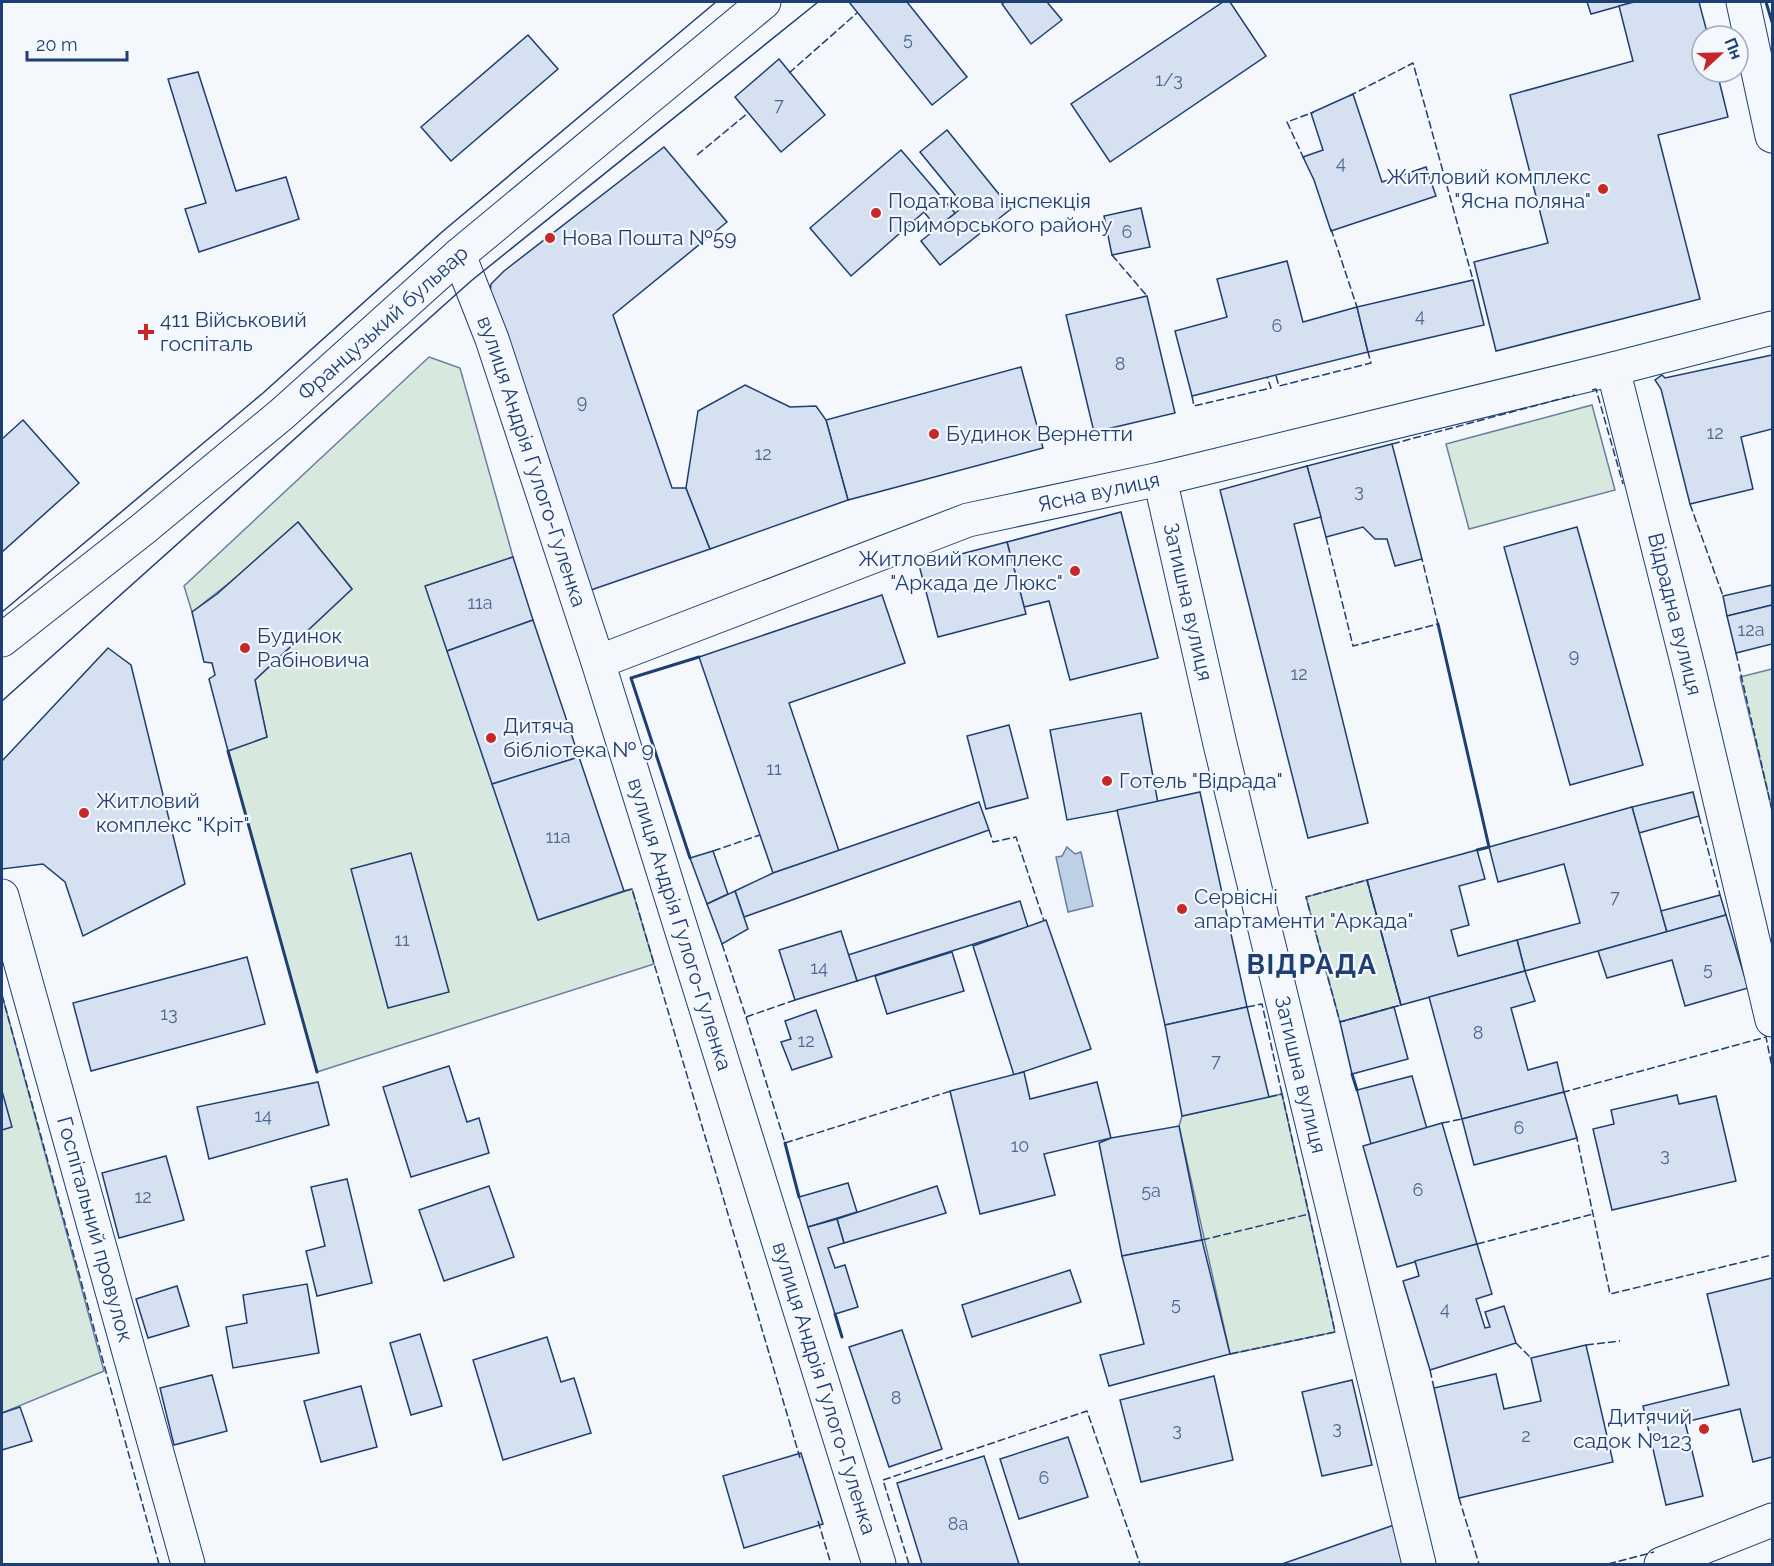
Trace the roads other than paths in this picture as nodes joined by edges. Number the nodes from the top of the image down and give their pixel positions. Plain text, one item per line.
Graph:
1 (764, 2) edge
2 (1743, 2) edge
3 (1773, 136) edge
4 (459, 255) junction
5 (1773, 328) edge
6 (1613, 369) junction
7 (1160, 479) junction
8 (2, 640) edge
9 (598, 662) junction
10 (2, 896) edge
11 (1773, 1020) edge
12 (1773, 1520) edge
13 (188, 1564) edge
14 (879, 1564) edge
15 (1419, 1564) edge
16 (1661, 1564) edge

1 - 4 street, Французький бульвар
2 - 3 street
4 - 8 street, Французький бульвар
4 - 9 street, вулиця Андрія Гулого-Гуленка
5 - 6 street
6 - 7 street, Ясна вулиця
6 - 11 street, Відрадна вулиця
7 - 9 street, Ясна вулиця
7 - 15 street, Затишна вулиця
9 - 14 street, вулиця Андрія Гулого-Гуленка
10 - 13 street, Госпітальний провулок
12 - 16 street

